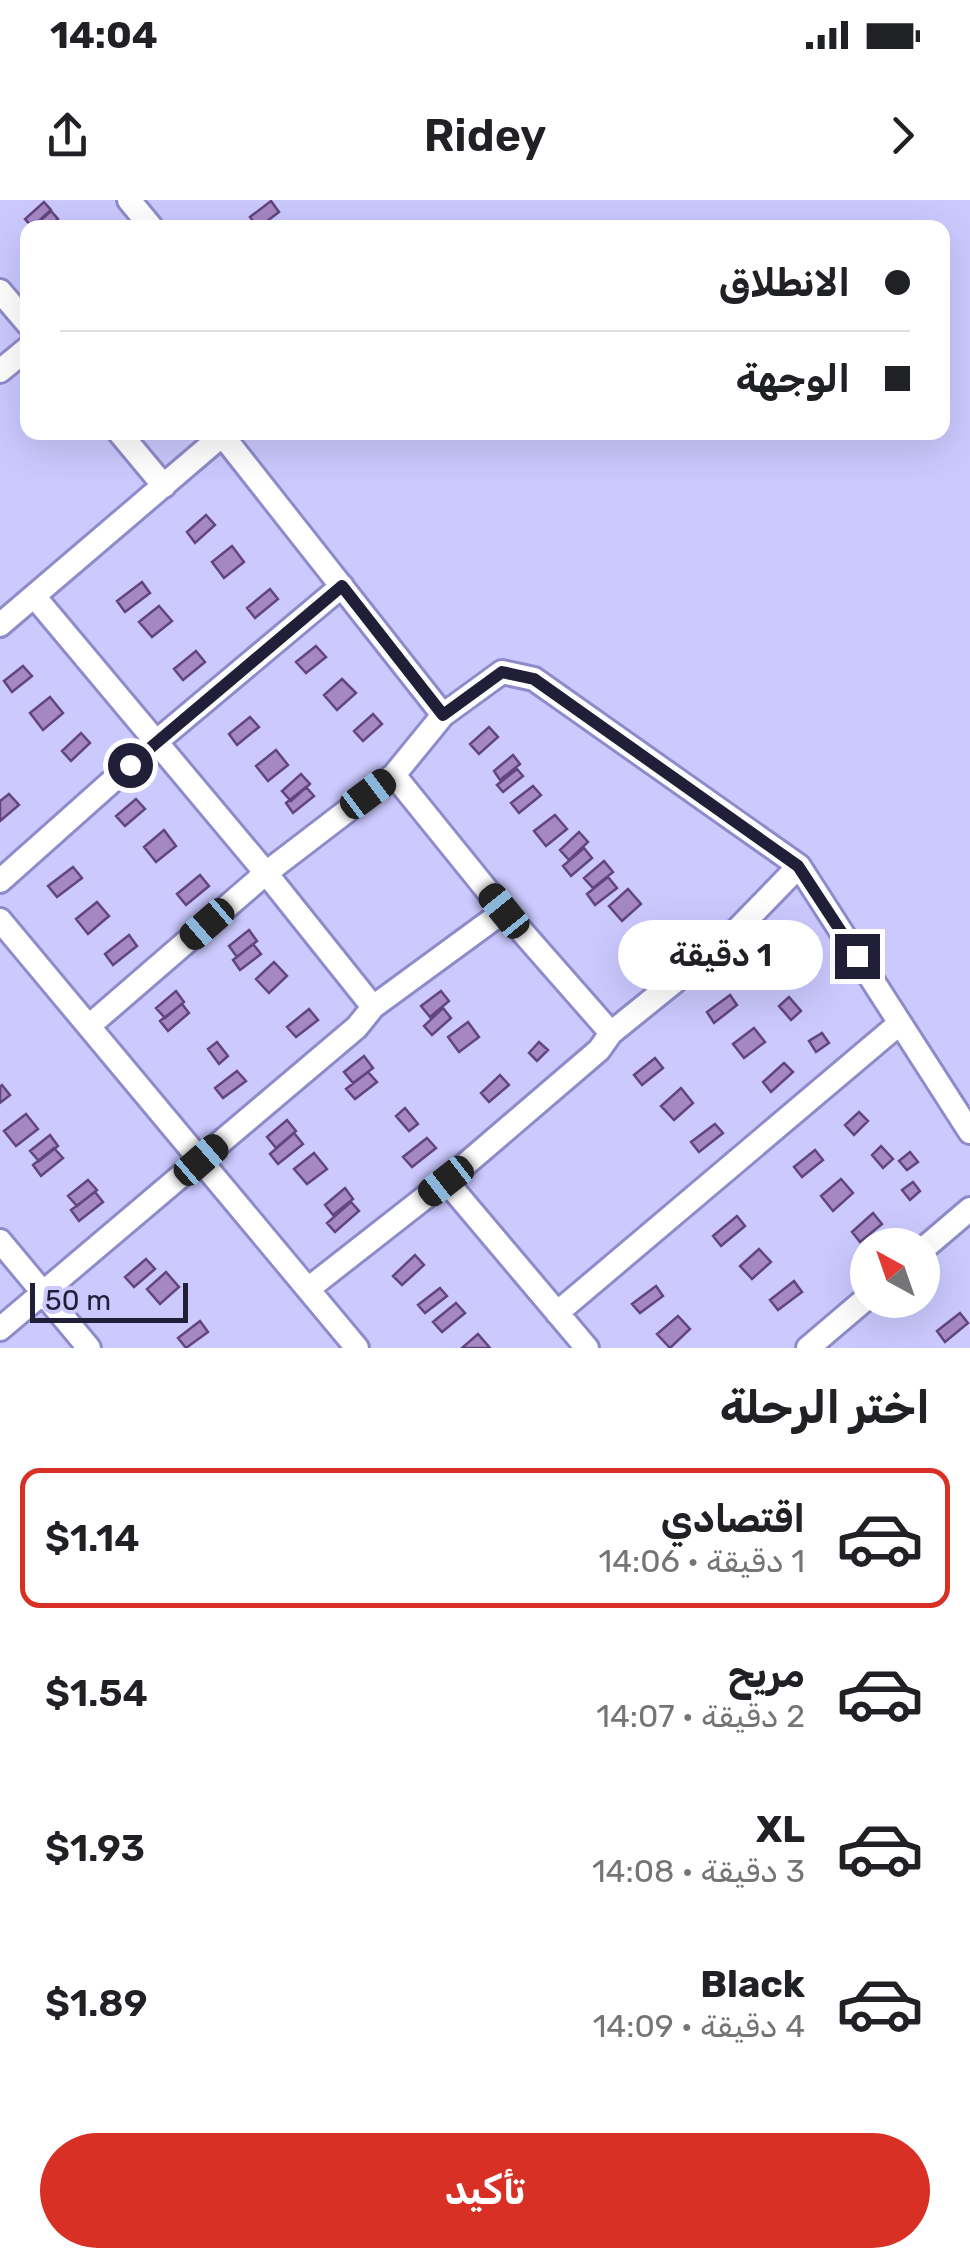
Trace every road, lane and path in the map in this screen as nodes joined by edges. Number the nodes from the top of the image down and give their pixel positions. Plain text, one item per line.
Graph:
1 (129, 200) edge
2 (145, 220) edge
3 (0, 291) edge
4 (20, 315) edge
5 (20, 355) edge
6 (0, 372) edge
7 (125, 440) edge
8 (218, 440) edge
9 (230, 440) edge
10 (164, 486) junction
11 (342, 586) junction
12 (34, 596) junction
13 (0, 625) edge
14 (443, 715) junction
15 (156, 742) junction
16 (394, 775) junction
17 (798, 866) junction
18 (266, 873) junction
19 (0, 881) edge
20 (504, 911) junction
21 (0, 920) edge
22 (373, 1007) junction
23 (900, 1022) junction
24 (89, 1026) junction
25 (611, 1033) junction
26 (970, 1132) edge
27 (201, 1160) junction
28 (446, 1181) junction
29 (970, 1209) edge
30 (940, 1235) edge
31 (0, 1241) edge
32 (308, 1289) junction
33 (44, 1292) junction
34 (850, 1312) edge
35 (557, 1313) junction
36 (0, 1329) edge
37 (90, 1348) edge
38 (358, 1348) edge
39 (586, 1348) edge
40 (808, 1348) edge

1 - 2 street
3 - 4 street
5 - 6 street
7 - 10 street
8 - 10 street
9 - 11 street
10 - 12 street
11 - 14 street
11 - 15 street
12 - 13 street
12 - 15 street
14 - 16 street
14 - 17 street
15 - 18 street
15 - 19 street
16 - 18 street
16 - 20 street
17 - 23 street
17 - 25 street
18 - 22 street
18 - 24 street
20 - 22 street
20 - 25 street
21 - 24 street
22 - 27 street
23 - 26 street
23 - 35 street
24 - 27 street
25 - 28 street
27 - 32 street
27 - 33 street
28 - 32 street
28 - 35 street
29 - 30 street
31 - 33 street
32 - 38 street
33 - 36 street
33 - 37 street
34 - 40 street
35 - 39 street

